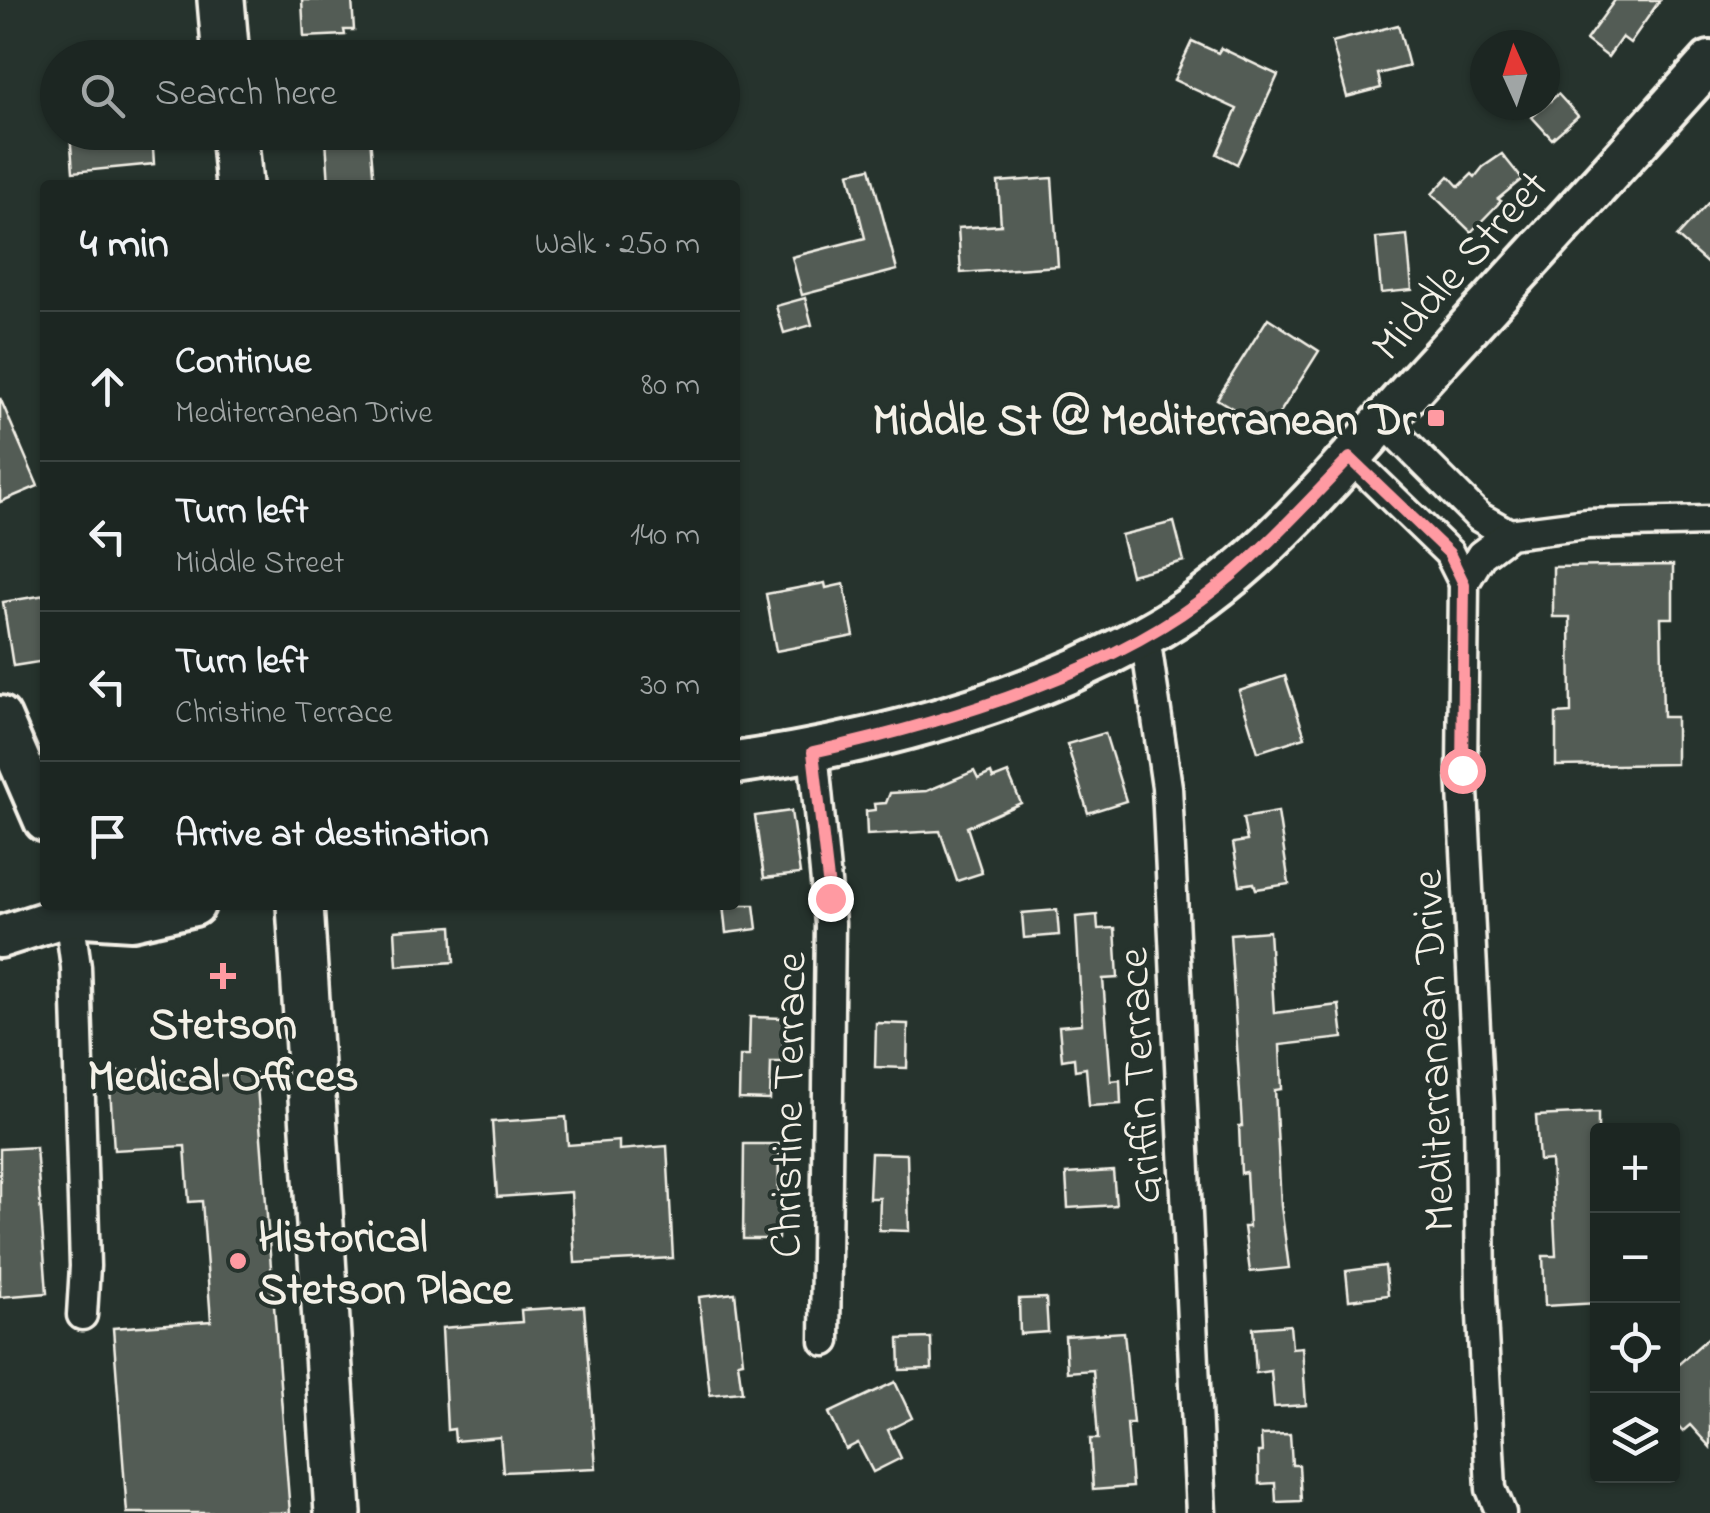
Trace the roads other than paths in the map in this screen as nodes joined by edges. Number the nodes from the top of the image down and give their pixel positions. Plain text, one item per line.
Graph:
1 (221, 0) edge
2 (224, 40) edge
3 (1710, 62) edge
4 (236, 150) edge
5 (239, 180) edge
6 (1383, 421) junction
7 (1350, 458) junction
8 (1710, 521) edge
9 (1510, 534) junction
10 (1464, 584) junction
11 (1145, 636) junction
12 (0, 717) edge
13 (813, 752) junction
14 (740, 762) edge
15 (40, 809) edge
16 (66, 910) edge
17 (71, 910) edge
18 (83, 910) edge
19 (170, 910) edge
20 (300, 910) edge
21 (0, 937) edge
22 (82, 1315) dead end
23 (825, 1341) dead end
24 (338, 1513) edge
25 (1201, 1513) edge
26 (1501, 1513) edge

1 - 2 main road
3 - 6 main road, Middle Street
4 - 5 main road
6 - 7 main road, Middle Street
6 - 9 street
7 - 10 street
7 - 11 main road, Middle Street
8 - 9 street
9 - 10 street
10 - 26 street, Mediterranean Drive
11 - 13 main road, Middle Street
11 - 25 street, Griffin Terrace
12 - 15 main road
13 - 14 main road, Middle Street
13 - 23 street, Christine Terrace
16 - 21 main road
17 - 22 street
18 - 19 main road
20 - 24 main road

